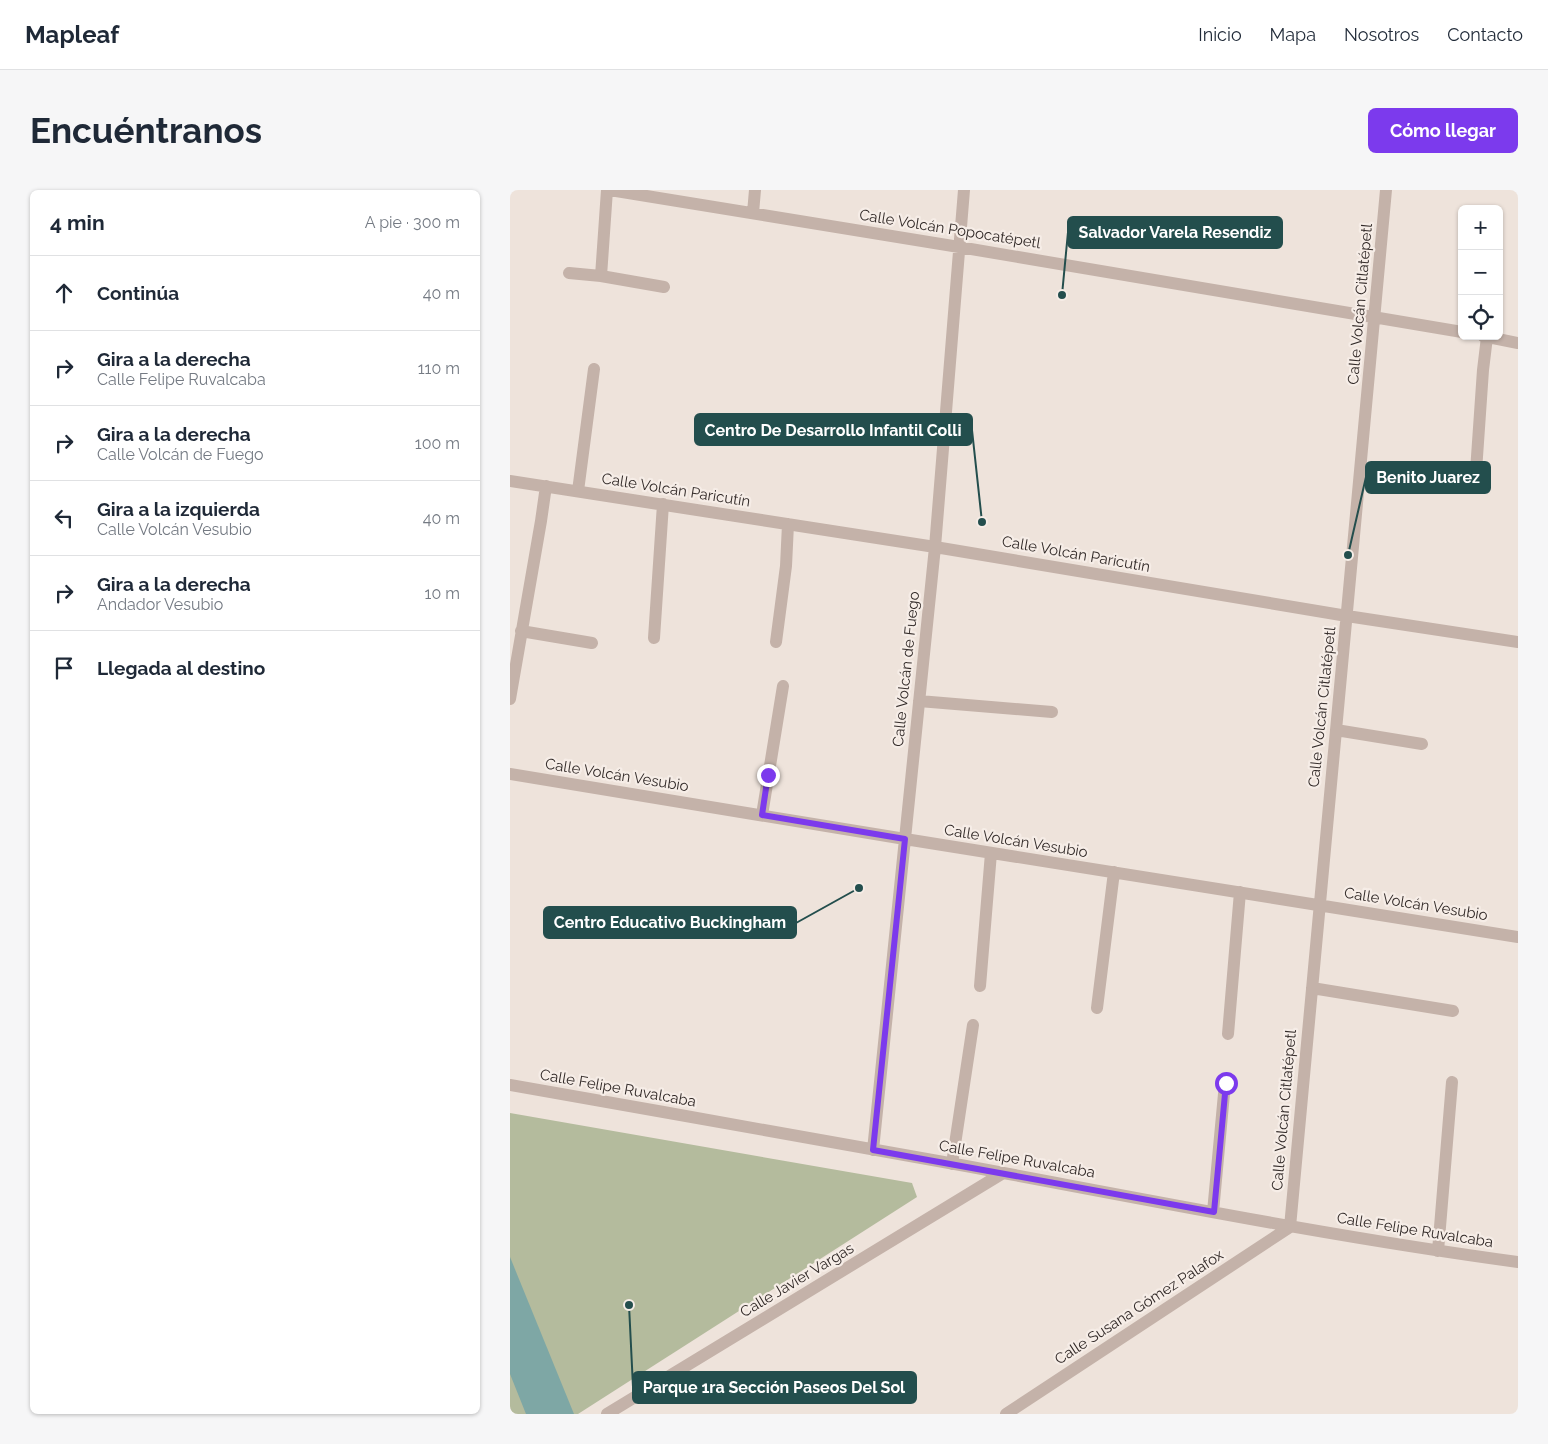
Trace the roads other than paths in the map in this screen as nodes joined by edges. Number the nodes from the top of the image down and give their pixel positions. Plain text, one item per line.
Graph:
1 (607, 190) edge
2 (610, 190) edge
3 (754, 190) edge
4 (964, 190) edge
5 (1386, 190) edge
6 (753, 213) junction
7 (959, 247) junction
8 (569, 274) dead end
9 (601, 276) junction
10 (664, 287) dead end
11 (1375, 317) junction
12 (1458, 331) edge
13 (1485, 340) edge
14 (1503, 340) edge
15 (1518, 342) edge
16 (594, 369) dead end
17 (1476, 471) dead end
18 (510, 481) edge
19 (546, 486) junction
20 (578, 491) junction
21 (663, 504) junction
22 (788, 524) junction
23 (935, 547) junction
24 (1347, 616) junction
25 (521, 631) junction
26 (654, 638) dead end
27 (776, 642) dead end
28 (1518, 642) edge
29 (592, 643) dead end
30 (783, 686) dead end
31 (510, 699) edge
32 (919, 701) junction
33 (1052, 712) dead end
34 (1336, 730) junction
35 (1422, 744) dead end
36 (510, 774) edge
37 (762, 815) junction
38 (905, 839) junction
39 (991, 853) junction
40 (1114, 872) junction
41 (1240, 892) junction
42 (1319, 905) junction
43 (1518, 937) edge
44 (980, 986) dead end
45 (1312, 988) junction
46 (1098, 1008) dead end
47 (1453, 1010) dead end
48 (973, 1025) dead end
49 (1228, 1034) dead end
50 (1452, 1082) dead end
51 (1226, 1083) dead end
52 (510, 1085) edge
53 (873, 1150) junction
54 (952, 1164) junction
55 (1003, 1173) junction
56 (1214, 1212) junction
57 (1290, 1227) junction
58 (1438, 1251) junction
59 (1518, 1262) edge
60 (607, 1414) edge
61 (1006, 1414) edge

1 - 9 street
2 - 6 street, Calle Volcán Popocatépetl
3 - 6 street
4 - 7 street, Calle Volcán de Fuego
5 - 11 street, Calle Volcán Citlatépetl
6 - 7 street, Calle Volcán Popocatépetl
7 - 11 street, Calle Volcán Popocatépetl
7 - 23 street, Calle Volcán de Fuego
8 - 9 street
9 - 10 street
11 - 12 street, Calle Volcán Popocatépetl
11 - 24 street, Calle Volcán Citlatépetl
13 - 17 street
14 - 15 street
16 - 20 street
18 - 19 street, Calle Volcán Paricutín
19 - 20 street, Calle Volcán Paricutín
19 - 25 street
20 - 21 street, Calle Volcán Paricutín
21 - 22 street, Calle Volcán Paricutín
21 - 26 street
22 - 23 street, Calle Volcán Paricutín
22 - 27 street
23 - 24 street, Calle Volcán Paricutín
23 - 32 street, Calle Volcán de Fuego
24 - 28 street, Calle Volcán Paricutín
24 - 34 street, Calle Volcán Citlatépetl
25 - 29 street
25 - 31 street
30 - 37 street
32 - 33 street
32 - 38 street, Calle Volcán de Fuego
34 - 35 street
34 - 42 street, Calle Volcán Citlatépetl
36 - 37 street, Calle Volcán Vesubio
37 - 38 street, Calle Volcán Vesubio
38 - 39 street, Calle Volcán Vesubio
38 - 53 street, Calle Volcán de Fuego
39 - 40 street, Calle Volcán Vesubio
39 - 44 street
40 - 41 street, Calle Volcán Vesubio
40 - 46 street
41 - 42 street, Calle Volcán Vesubio
41 - 49 street
42 - 43 street, Calle Volcán Vesubio
42 - 45 street, Calle Volcán Citlatépetl
45 - 47 street
45 - 57 street, Calle Volcán Citlatépetl
48 - 54 street
50 - 58 street
51 - 56 street
52 - 53 street, Calle Felipe Ruvalcaba
53 - 54 street, Calle Felipe Ruvalcaba
54 - 55 street, Calle Felipe Ruvalcaba
55 - 56 street, Calle Felipe Ruvalcaba
55 - 60 street, Calle Javier Vargas
56 - 57 street, Calle Felipe Ruvalcaba
57 - 58 street, Calle Felipe Ruvalcaba
57 - 61 street, Calle Susana Gómez Palafox
58 - 59 street, Calle Felipe Ruvalcaba

